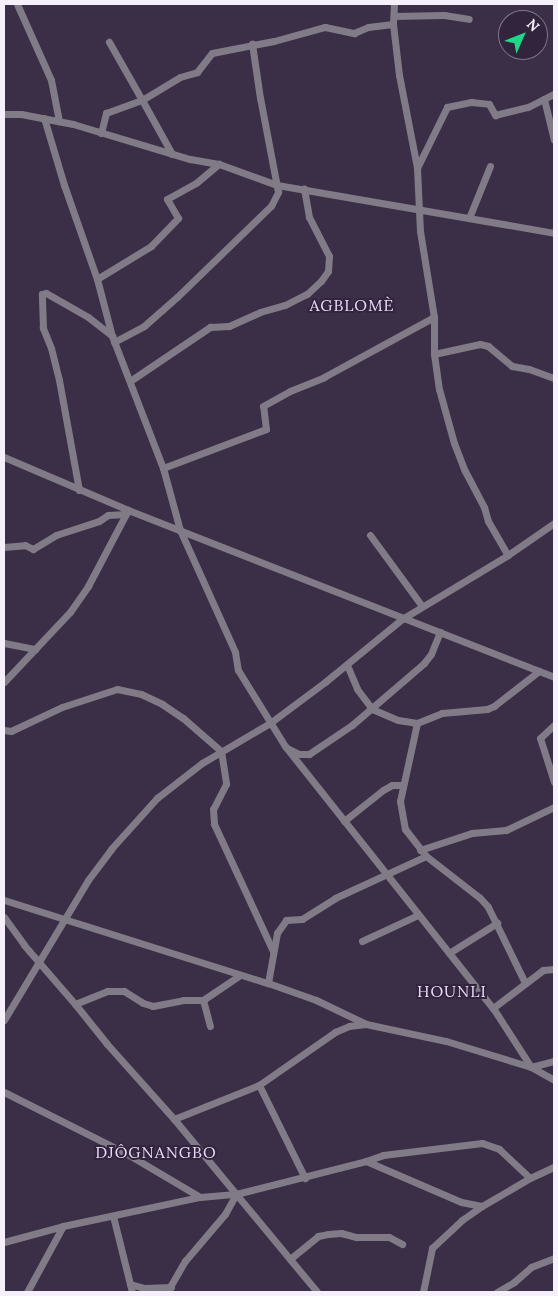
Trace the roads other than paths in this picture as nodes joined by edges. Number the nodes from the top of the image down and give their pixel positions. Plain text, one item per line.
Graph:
1 (17, 4) edge
2 (394, 4) edge
3 (469, 19) dead end
4 (394, 20) junction
5 (109, 42) dead end
6 (252, 44) junction
7 (554, 94) edge
8 (544, 99) junction
9 (142, 100) junction
10 (4, 114) edge
11 (44, 118) junction
12 (59, 121) junction
13 (101, 133) junction
14 (554, 140) edge
15 (172, 154) junction
16 (220, 164) junction
17 (490, 166) dead end
18 (417, 168) junction
19 (277, 185) junction
20 (304, 188) junction
21 (418, 210) junction
22 (469, 218) junction
23 (554, 233) edge
24 (96, 279) junction
25 (434, 317) junction
26 (113, 339) junction
27 (434, 354) junction
28 (554, 378) edge
29 (130, 381) junction
30 (4, 457) edge
31 (163, 468) junction
32 (78, 490) junction
33 (127, 512) junction
34 (554, 523) edge
35 (180, 530) junction
36 (370, 535) dead end
37 (4, 547) edge
38 (508, 555) junction
39 (422, 606) junction
40 (402, 619) junction
41 (440, 632) junction
42 (4, 643) edge
43 (35, 649) junction
44 (347, 665) junction
45 (539, 671) junction
46 (554, 677) edge
47 (4, 682) edge
48 (372, 709) junction
49 (270, 723) junction
50 (416, 723) junction
51 (554, 725) edge
52 (4, 730) edge
53 (285, 746) junction
54 (221, 751) junction
55 (554, 782) edge
56 (403, 786) junction
57 (554, 807) edge
58 (344, 821) junction
59 (420, 850) junction
60 (426, 856) junction
61 (386, 875) junction
62 (4, 900) edge
63 (418, 915) junction
64 (4, 917) edge
65 (64, 918) junction
66 (497, 923) junction
67 (362, 941) dead end
68 (273, 951) junction
69 (448, 953) junction
70 (38, 961) junction
71 (554, 968) edge
72 (240, 975) junction
73 (268, 983) junction
74 (525, 983) junction
75 (203, 1000) junction
76 (76, 1004) junction
77 (493, 1008) junction
78 (4, 1020) edge
79 (366, 1024) junction
80 (210, 1026) dead end
81 (554, 1061) edge
82 (531, 1067) junction
83 (554, 1080) edge
84 (259, 1085) junction
85 (4, 1092) edge
86 (174, 1119) junction
87 (366, 1161) junction
88 (554, 1167) edge
89 (305, 1178) junction
90 (530, 1178) junction
91 (236, 1194) junction
92 (200, 1198) junction
93 (482, 1206) junction
94 (113, 1216) junction
95 (63, 1226) junction
96 (4, 1242) edge
97 (402, 1244) dead end
98 (554, 1258) edge
99 (290, 1259) junction
100 (130, 1284) junction
101 (169, 1290) edge
102 (27, 1292) edge
103 (132, 1292) edge
104 (317, 1292) edge
105 (423, 1292) edge
106 (497, 1292) edge

1 - 12 street
2 - 4 street
3 - 4 street
4 - 6 street
4 - 18 street
5 - 9 street
6 - 9 street
6 - 19 street
7 - 8 street
8 - 14 street
8 - 18 street
9 - 13 street
9 - 15 street
10 - 11 street
11 - 12 street
11 - 24 street
12 - 13 street
13 - 15 street
15 - 16 street
16 - 19 street
16 - 24 street
17 - 22 street
18 - 21 street
19 - 20 street
19 - 26 street
20 - 21 street
20 - 29 street
21 - 22 street
21 - 25 street
22 - 23 street
24 - 26 street
25 - 27 street
25 - 31 street
26 - 29 street
26 - 32 street
27 - 28 street
27 - 38 street
29 - 31 street
30 - 32 street
31 - 35 street
32 - 33 street
33 - 35 street
33 - 37 street
33 - 43 street
34 - 38 street
35 - 40 street
35 - 49 street
36 - 39 street
38 - 39 street
39 - 40 street
40 - 41 street
40 - 44 street
41 - 45 street
41 - 48 street
42 - 43 street
43 - 47 street
44 - 48 street
44 - 49 street
45 - 46 street
45 - 50 street
48 - 50 street
48 - 53 street
49 - 53 street
49 - 54 street
50 - 56 street
51 - 55 street
52 - 54 street
53 - 58 street
54 - 65 street
54 - 68 street
56 - 58 street
56 - 59 street
57 - 59 street
58 - 61 street
59 - 60 street
60 - 61 street
60 - 66 street
61 - 63 street
61 - 68 street
62 - 65 street
63 - 67 street
63 - 69 street
64 - 70 street
65 - 70 street
65 - 72 street
66 - 69 street
66 - 74 street
68 - 73 street
69 - 77 street
70 - 76 street
70 - 78 street
71 - 74 street
72 - 73 street
72 - 75 street
73 - 79 street
74 - 77 street
75 - 76 street
75 - 80 street
76 - 86 street
77 - 82 street
79 - 82 street
79 - 84 street
81 - 82 street
82 - 83 street
84 - 86 street
84 - 89 street
85 - 92 street
86 - 91 street
87 - 89 street
87 - 90 street
87 - 93 street
88 - 90 street
89 - 91 street
90 - 93 street
91 - 92 street
91 - 99 street
91 - 101 street
92 - 94 street
93 - 105 street
94 - 95 street
94 - 100 street
95 - 96 street
95 - 102 street
97 - 99 street
98 - 106 street
99 - 104 street
100 - 101 street
100 - 103 street

